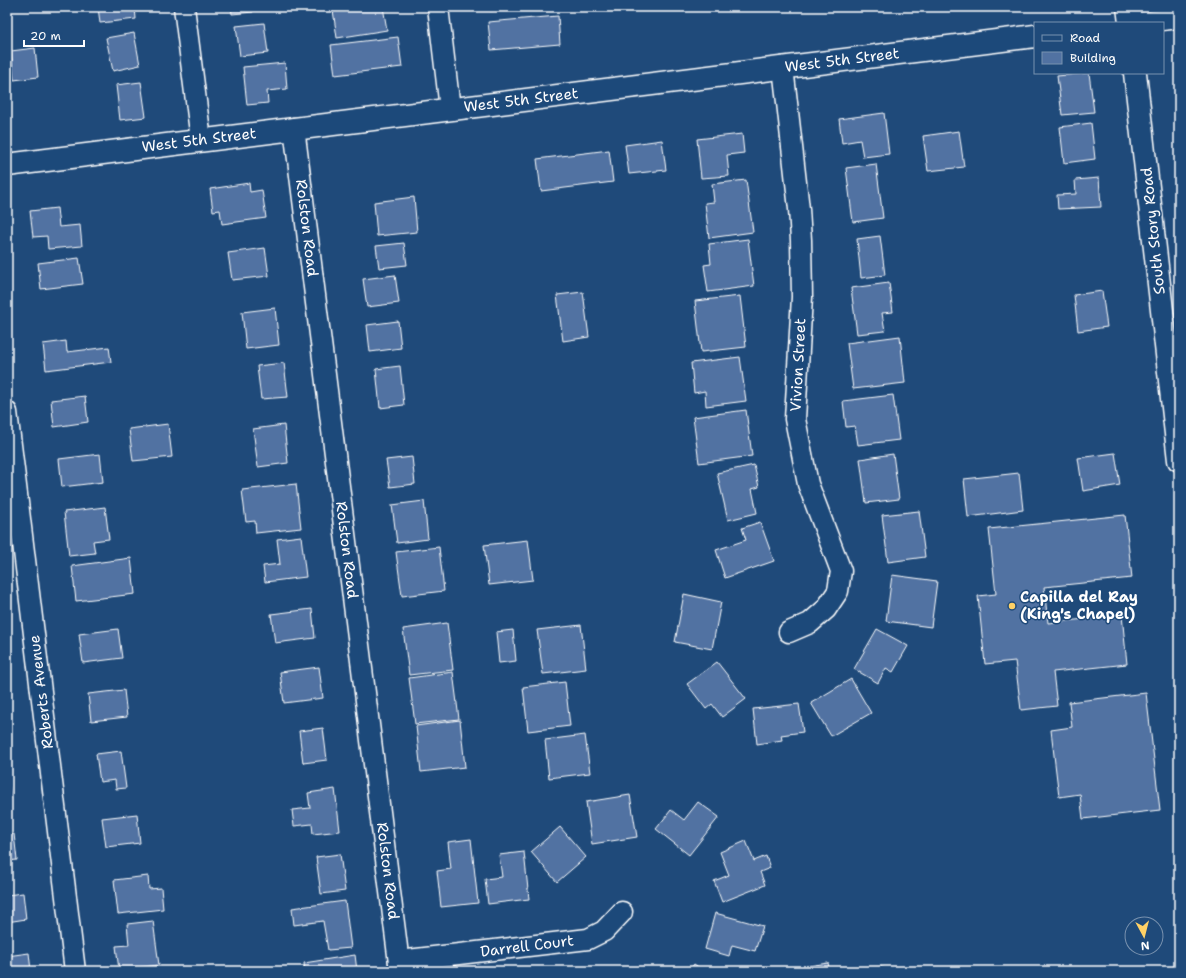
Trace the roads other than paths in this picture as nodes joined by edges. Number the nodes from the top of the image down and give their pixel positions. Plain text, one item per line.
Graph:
1 (184, 7) edge
2 (438, 7) edge
3 (1128, 7) edge
4 (1179, 18) edge
5 (1130, 22) edge
6 (1145, 22) edge
7 (1034, 36) edge
8 (783, 67) junction
9 (1135, 74) edge
10 (450, 109) junction
11 (294, 128) junction
12 (201, 140) junction
13 (7, 164) edge
14 (1172, 344) edge
15 (7, 412) edge
16 (1179, 460) edge
17 (790, 632) dead end
18 (622, 912) dead end
19 (400, 966) edge
20 (75, 971) edge

1 - 12 street
2 - 10 street
3 - 5 street
4 - 6 street
7 - 8 street, West 5th Street
8 - 10 street, West 5th Street
8 - 17 street, Vivion Street
9 - 14 street, South Story Road
10 - 11 street, West 5th Street
11 - 12 street, West 5th Street
11 - 19 street, Rolston Road
12 - 13 street, West 5th Street
14 - 16 street, South Story Road
15 - 20 street, Roberts Avenue
18 - 19 street, Darrell Court

